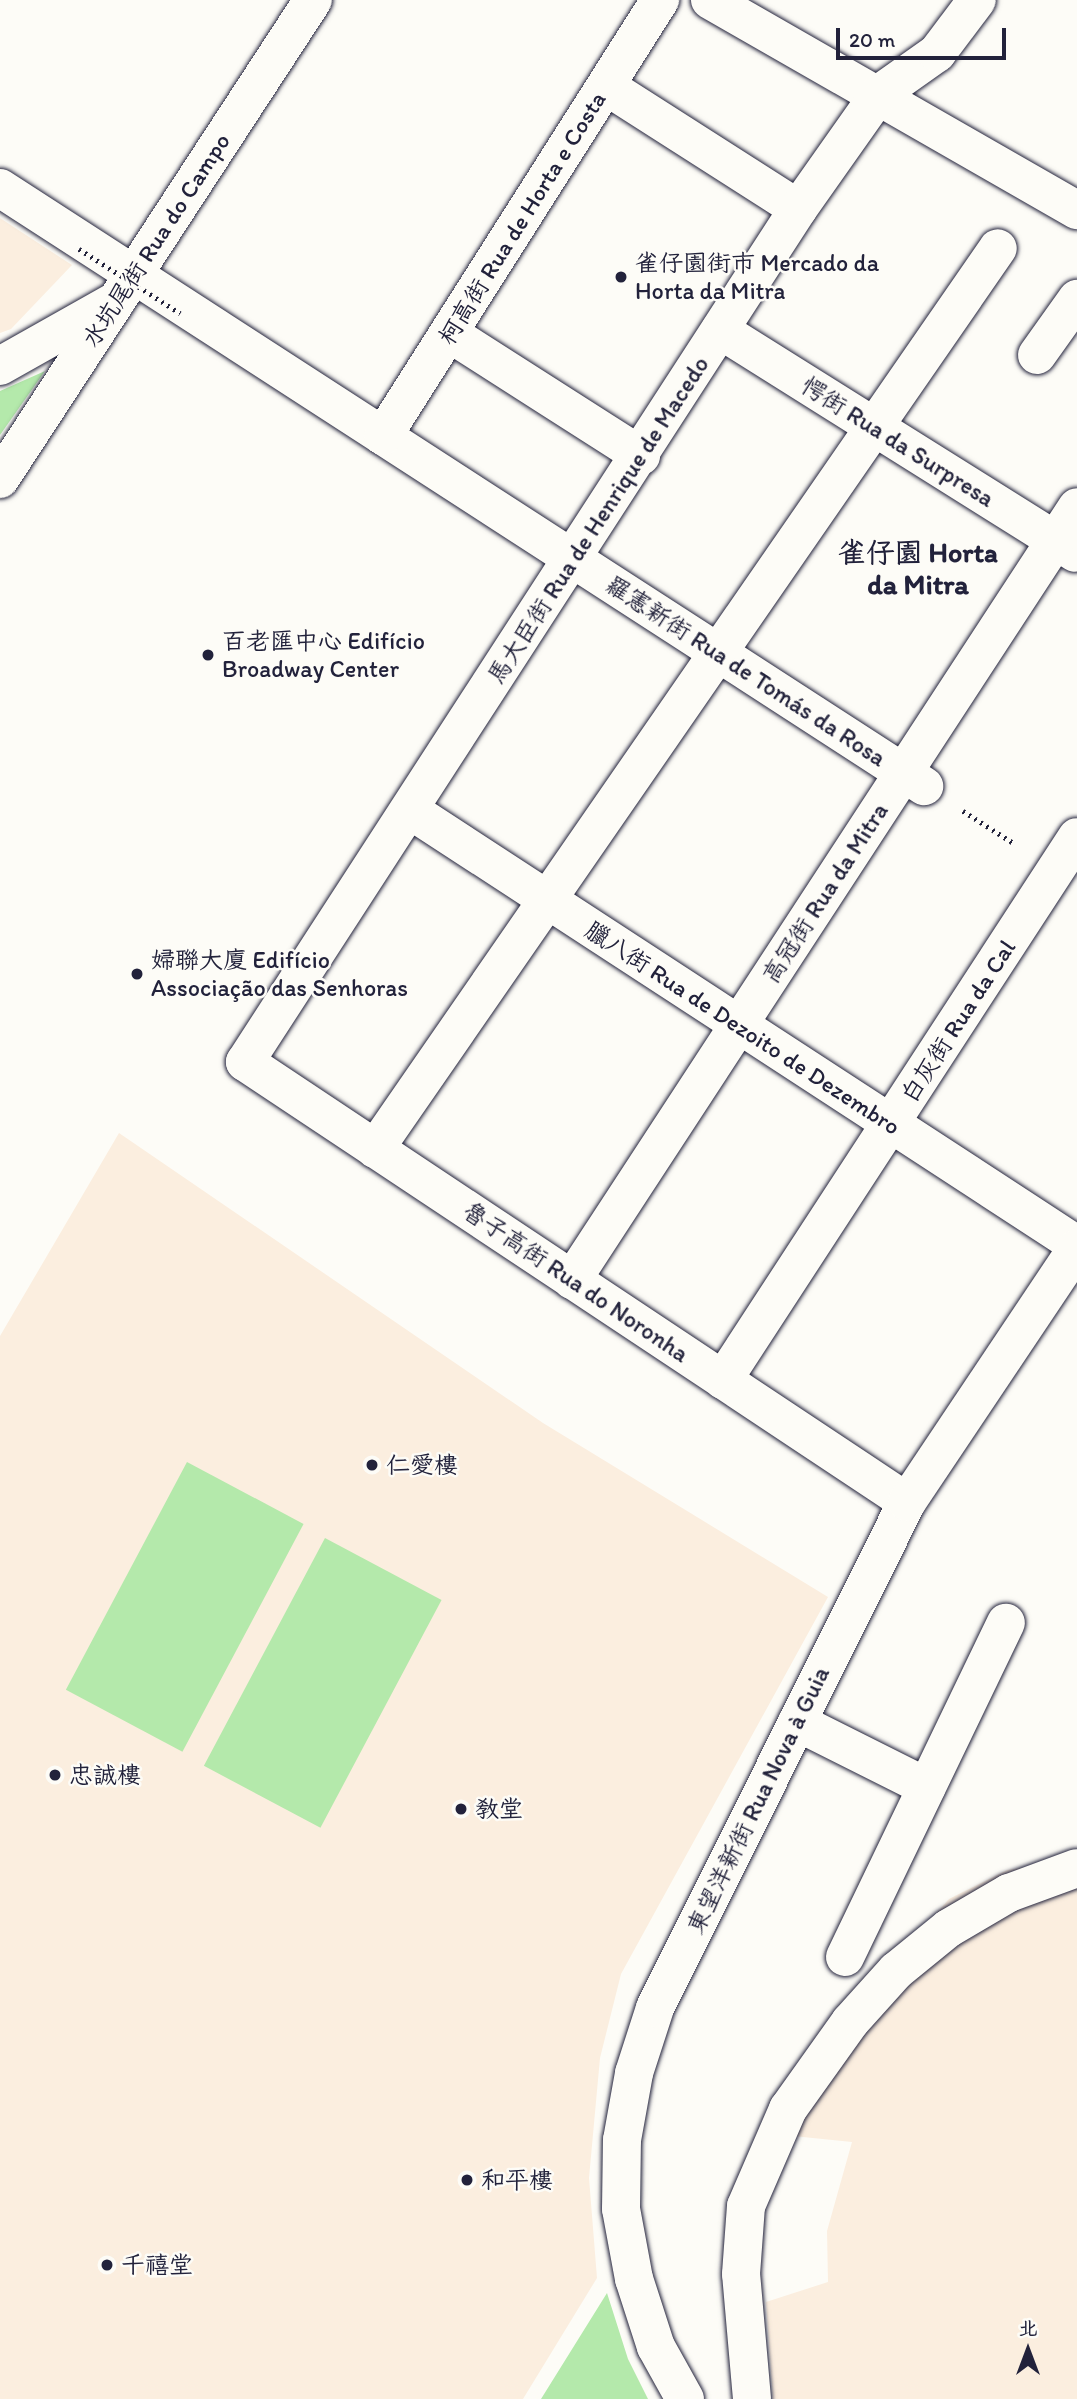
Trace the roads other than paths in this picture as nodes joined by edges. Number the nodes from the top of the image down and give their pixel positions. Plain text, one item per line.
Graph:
1 (313, 0) edge
2 (660, 0) edge
3 (710, 0) edge
4 (977, 0) edge
5 (606, 86) junction
6 (879, 94) junction
7 (0, 188) edge
8 (798, 209) junction
9 (1077, 210) edge
10 (998, 248) dead end
11 (125, 287) junction
12 (1077, 299) edge
13 (720, 330) junction
14 (449, 333) junction
15 (1037, 355) dead end
16 (0, 366) edge
17 (875, 427) junction
18 (383, 436) junction
19 (641, 456) junction
20 (0, 479) edge
21 (1077, 507) edge
22 (1066, 547) edge
23 (574, 559) junction
24 (718, 653) junction
25 (914, 779) junction
26 (410, 810) junction
27 (1077, 837) edge
28 (547, 900) junction
29 (738, 1025) junction
30 (245, 1062) joint
31 (890, 1124) junction
32 (375, 1150) junction
33 (1077, 1247) edge
34 (572, 1280) junction
35 (723, 1380) junction
36 (907, 1502) junction
37 (1006, 1623) dead end
38 (797, 1722) junction
39 (927, 1787) junction
40 (1077, 1868) edge
41 (845, 1957) dead end
42 (685, 2399) edge
43 (752, 2399) edge

1 - 11 street, 水坑尾街 Rua do Campo
2 - 5 street, 柯高街 Rua de Horta e Costa
3 - 6 street
4 - 6 street, 馬大臣街 Rua de Henrique de Macedo
5 - 8 street
5 - 14 street, 柯高街 Rua de Horta e Costa
6 - 8 street, 馬大臣街 Rua de Henrique de Macedo
6 - 9 street
7 - 11 street, 羅憲新街 Rua de Tomás da Rosa
8 - 13 street, 馬大臣街 Rua de Henrique de Macedo
10 - 17 street
11 - 16 street
11 - 18 street, 羅憲新街 Rua de Tomás da Rosa
11 - 20 street, 水坑尾街 Rua do Campo
12 - 15 street
13 - 17 street, 愕街 Rua da Surpresa
13 - 19 street, 馬大臣街 Rua de Henrique de Macedo
14 - 18 street, 柯高街 Rua de Horta e Costa
14 - 19 street
17 - 22 street, 愕街 Rua da Surpresa
17 - 24 street
18 - 23 street, 羅憲新街 Rua de Tomás da Rosa
19 - 23 street, 馬大臣街 Rua de Henrique de Macedo
21 - 22 street, 高冠街 Rua da Mitra
22 - 25 street, 高冠街 Rua da Mitra
23 - 24 street, 羅憲新街 Rua de Tomás da Rosa
23 - 26 street, 馬大臣街 Rua de Henrique de Macedo
24 - 25 street, 羅憲新街 Rua de Tomás da Rosa
24 - 28 street
25 - 29 street, 高冠街 Rua da Mitra
26 - 28 street, 臘八街 Rua de Dezoito de Dezembro
26 - 30 street, 馬大臣街 Rua de Henrique de Macedo
27 - 31 street, 白灰街 Rua da Cal
28 - 29 street, 臘八街 Rua de Dezoito de Dezembro
28 - 32 street
29 - 31 street, 臘八街 Rua de Dezoito de Dezembro
29 - 34 street, 高冠街 Rua da Mitra
30 - 32 street, 魯子高街 Rua do Noronha
31 - 33 street, 臘八街 Rua de Dezoito de Dezembro
31 - 35 street, 白灰街 Rua da Cal
32 - 34 street, 魯子高街 Rua do Noronha
33 - 36 street, 東望洋新街 Rua Nova à Guia
34 - 35 street, 魯子高街 Rua do Noronha
35 - 36 street, 魯子高街 Rua do Noronha
36 - 38 street, 東望洋新街 Rua Nova à Guia
37 - 39 street
38 - 39 street
38 - 42 street, 東望洋新街 Rua Nova à Guia
39 - 41 street
40 - 43 street

